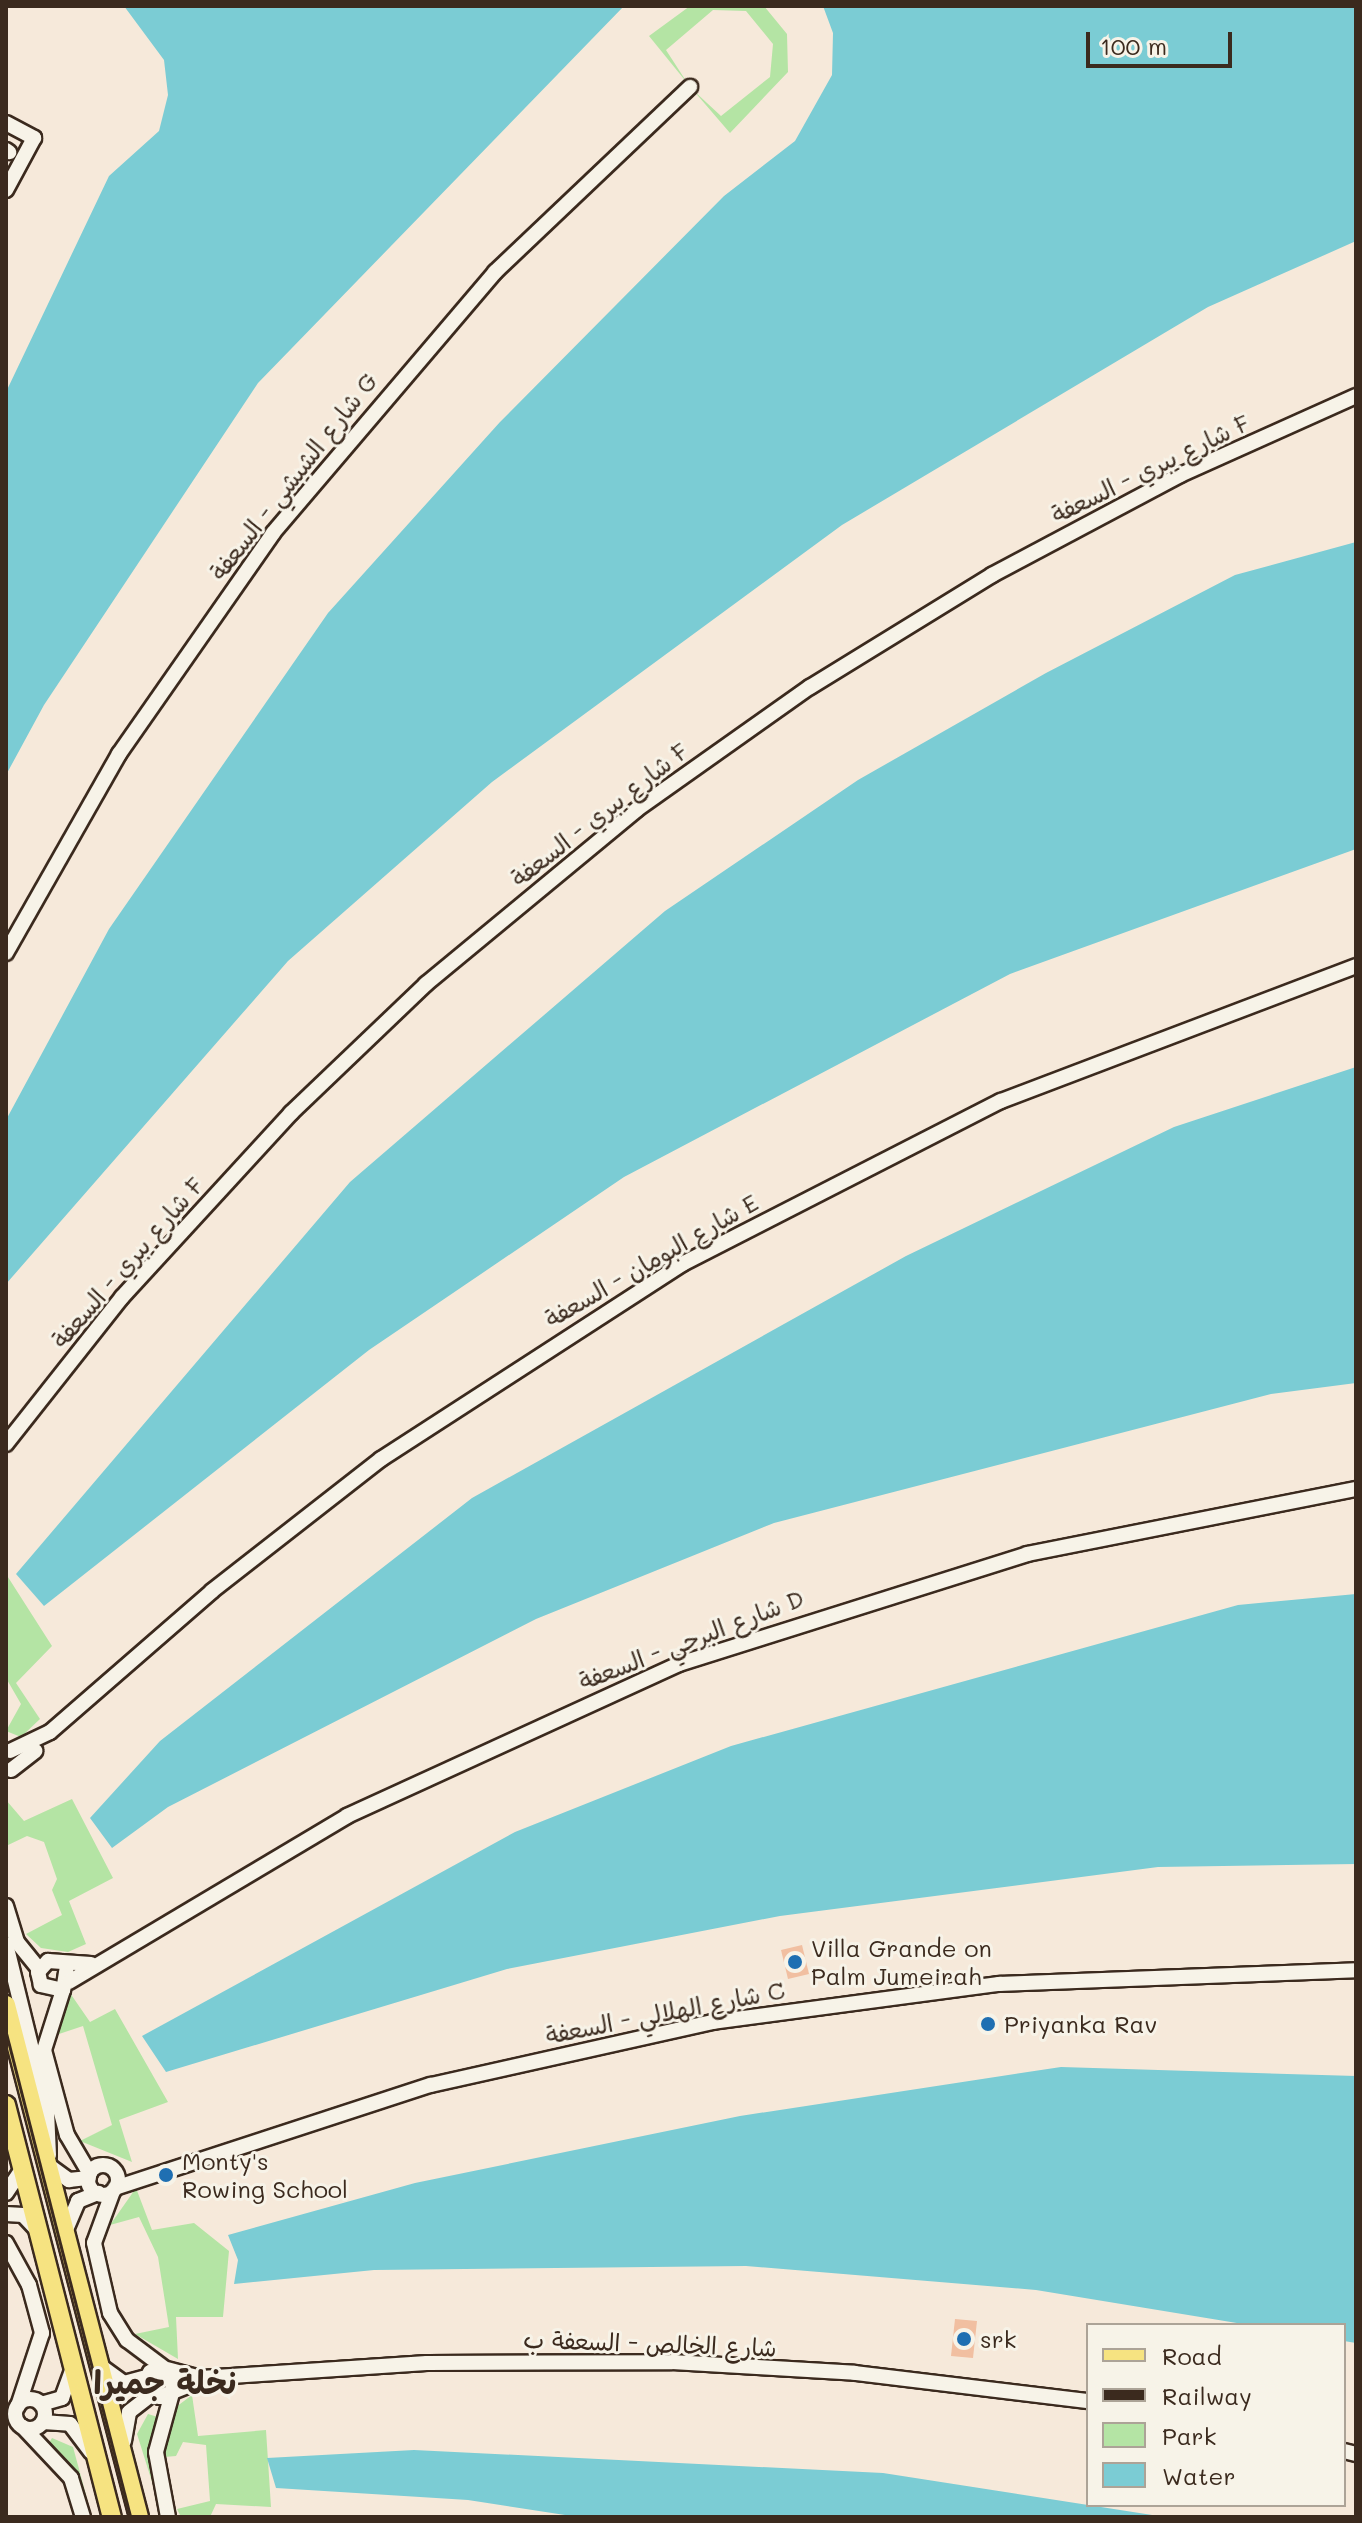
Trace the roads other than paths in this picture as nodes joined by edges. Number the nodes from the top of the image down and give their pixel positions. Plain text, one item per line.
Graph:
1 (690, 87) dead end
2 (6, 123) edge
3 (6, 190) edge
4 (1356, 396) edge
5 (6, 953) edge
6 (1356, 966) edge
7 (6, 1444) edge
8 (1356, 1489) edge
9 (50, 1732) junction
10 (8, 1749) edge
11 (9, 1772) edge
12 (6, 1906) edge
13 (14, 1946) edge
14 (91, 1964) junction
15 (12, 1969) junction
16 (1356, 1970) edge
17 (50, 1980) junction
18 (15, 2008) edge
19 (6, 2105) edge
20 (6, 2135) edge
21 (48, 2164) junction
22 (21, 2166) junction
23 (114, 2170) junction
24 (92, 2173) junction
25 (142, 2176) junction
26 (107, 2192) junction
27 (6, 2193) edge
28 (6, 2214) edge
29 (39, 2232) junction
30 (65, 2232) junction
31 (6, 2244) edge
32 (132, 2345) junction
33 (99, 2365) junction
34 (73, 2368) junction
35 (165, 2368) junction
36 (147, 2376) junction
37 (31, 2377) junction
38 (210, 2378) junction
39 (172, 2392) junction
40 (154, 2395) junction
41 (1086, 2401) edge
42 (37, 2402) junction
43 (11, 2417) edge
44 (167, 2418) junction
45 (41, 2424) junction
46 (23, 2427) junction
47 (41, 2451) junction
48 (123, 2457) junction
49 (98, 2463) junction
50 (83, 2517) edge
51 (112, 2517) edge
52 (139, 2517) edge
53 (168, 2517) edge

1 - 5 street, شارع الشيشي - السعفة G
2 - 3 street
4 - 7 street, شارع يبري - السعفة F
6 - 9 street, شارع البومان - السعفة E
8 - 14 street, شارع البرحي - السعفة D
9 - 10 street, شارع البومان - السعفة E
9 - 11 street, شارع البومان - السعفة E
10 - 11 street
12 - 13 street
13 - 15 street
13 - 17 street
14 - 17 street, شارع البرحي - السعفة D
14 - 17 street, شارع البرحي - السعفة D
15 - 17 street
15 - 18 street
16 - 25 street, شارع الهلالي - السعفة C
17 - 18 street, شارع البرحي - السعفة D
17 - 24 street
18 - 21 main road
19 - 22 main road
20 - 22 street
21 - 24 street, شارع الهلالي - السعفة C
21 - 30 main road
22 - 27 street
22 - 29 main road
23 - 24 street, شارع الهلالي - السعفة C
23 - 25 street, شارع الهلالي - السعفة C
23 - 26 street
24 - 26 street
25 - 26 street, شارع الهلالي - السعفة C
26 - 30 street, شارع الهلالي - السعفة C
26 - 32 street
28 - 29 street
29 - 34 main road
30 - 33 main road
31 - 37 street
32 - 35 street
32 - 36 street
33 - 36 street
33 - 48 main road
34 - 42 street
34 - 49 main road
35 - 36 street
35 - 38 street, شارع الخالص - السعفة ب
35 - 39 street
36 - 40 street
37 - 42 street
37 - 43 street
38 - 39 street, شارع الخالص - السعفة ب
38 - 41 street, شارع الخالص - السعفة ب
39 - 40 street, شارع الخالص - السعفة ب
39 - 44 street
40 - 44 street
40 - 48 street
42 - 43 street
42 - 45 street
43 - 46 street
44 - 53 street
45 - 46 street
45 - 47 street
45 - 49 street
46 - 47 street
47 - 50 street
48 - 52 main road
49 - 51 main road

